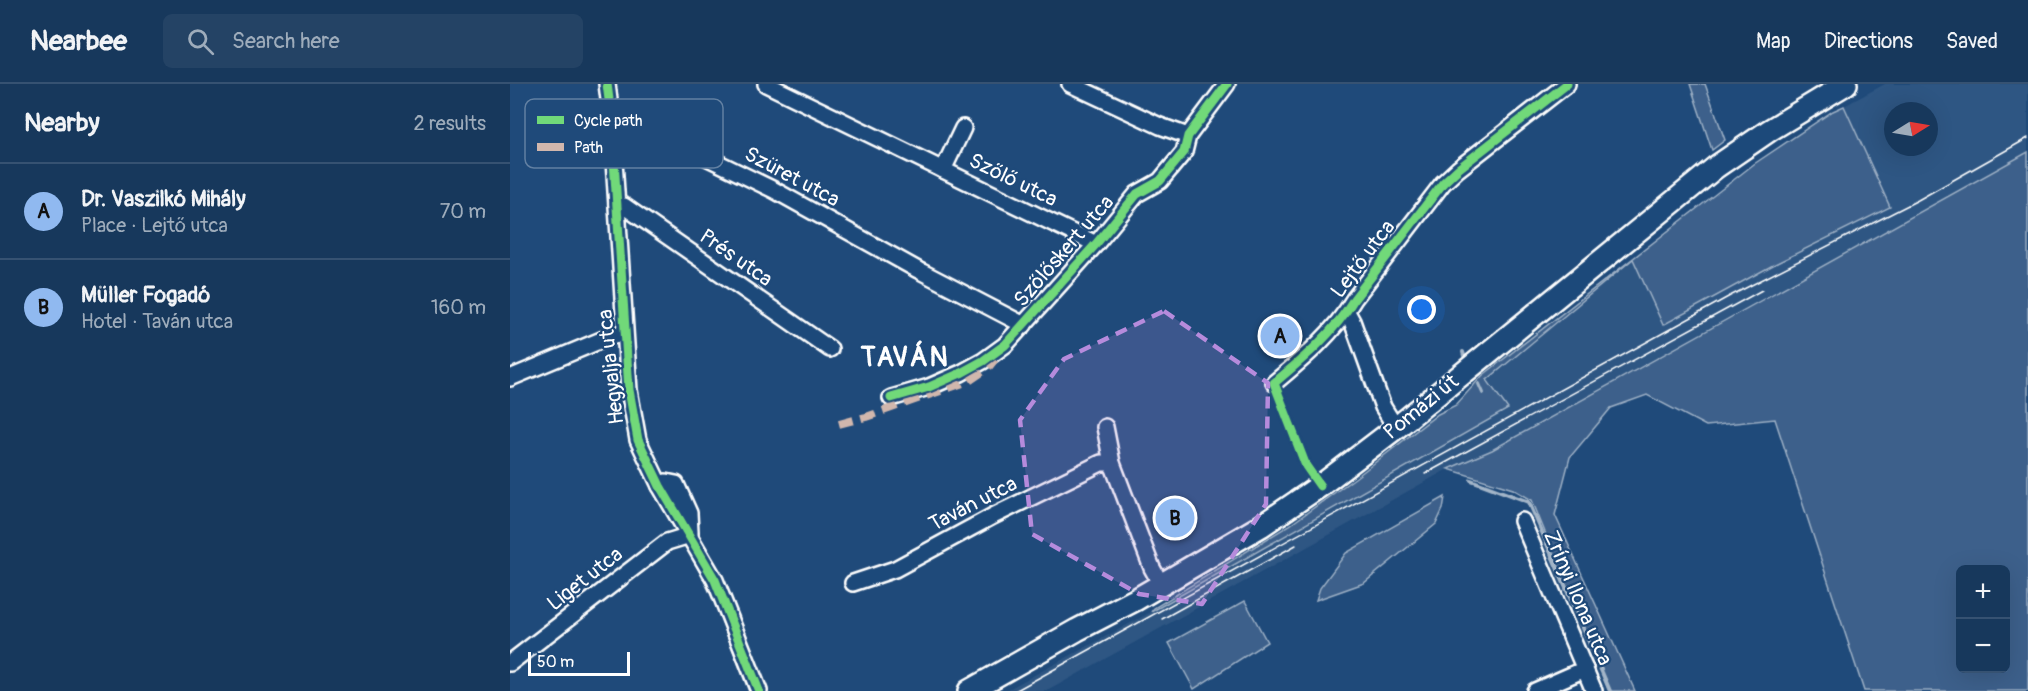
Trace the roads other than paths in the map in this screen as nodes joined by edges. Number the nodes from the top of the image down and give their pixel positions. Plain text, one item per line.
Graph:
1 (607, 84) edge
2 (766, 84) edge
3 (1070, 84) edge
4 (1227, 84) edge
5 (1567, 84) edge
6 (1846, 84) edge
7 (1823, 90) edge
8 (609, 99) edge
9 (963, 128) dead end
10 (1188, 136) junction
11 (723, 165) edge
12 (615, 168) edge
13 (943, 170) junction
14 (617, 204) junction
15 (1096, 244) junction
16 (1347, 312) junction
17 (1024, 325) junction
18 (624, 333) junction
19 (830, 349) dead end
20 (510, 378) edge
21 (1274, 383) dead end
22 (891, 398) dead end
23 (1105, 428) dead end
24 (1396, 428) junction
25 (1112, 463) junction
26 (660, 486) junction
27 (1522, 521) dead end
28 (690, 535) junction
29 (853, 582) dead end
30 (1161, 585) junction
31 (510, 663) edge
32 (1585, 669) junction
33 (759, 691) edge
34 (969, 691) edge
35 (1534, 691) edge
36 (1594, 691) edge

1 - 8 street, Hegyalja utca
2 - 13 street, Szőlő utca
3 - 10 street
4 - 10 street, Szőlőskert utca
5 - 16 street, Lejtő utca
6 - 7 main road, Pomázi út
7 - 24 main road, Pomázi út
9 - 13 street, Szőlő utca
10 - 15 street, Szőlőskert utca
11 - 17 street, Szüret utca
12 - 14 street, Hegyalja utca
13 - 15 street, Szőlő utca
14 - 18 street, Hegyalja utca
14 - 19 street, Prés utca
15 - 17 street, Szőlőskert utca
16 - 21 street, Lejtő utca
16 - 24 street
17 - 22 street, Szőlőskert utca
18 - 20 street
18 - 26 street, Hegyalja utca
23 - 25 street
24 - 30 main road, Pomázi út
25 - 29 street, Taván utca
25 - 30 street
26 - 28 street, Hegyalja utca
26 - 28 street, Hegyalja utca
27 - 32 street, Zrínyi Ilona utca
28 - 31 street, Liget utca
28 - 33 street, Hegyalja utca
30 - 34 main road, Pomázi út
32 - 35 street
32 - 36 street, Zrínyi Ilona utca

